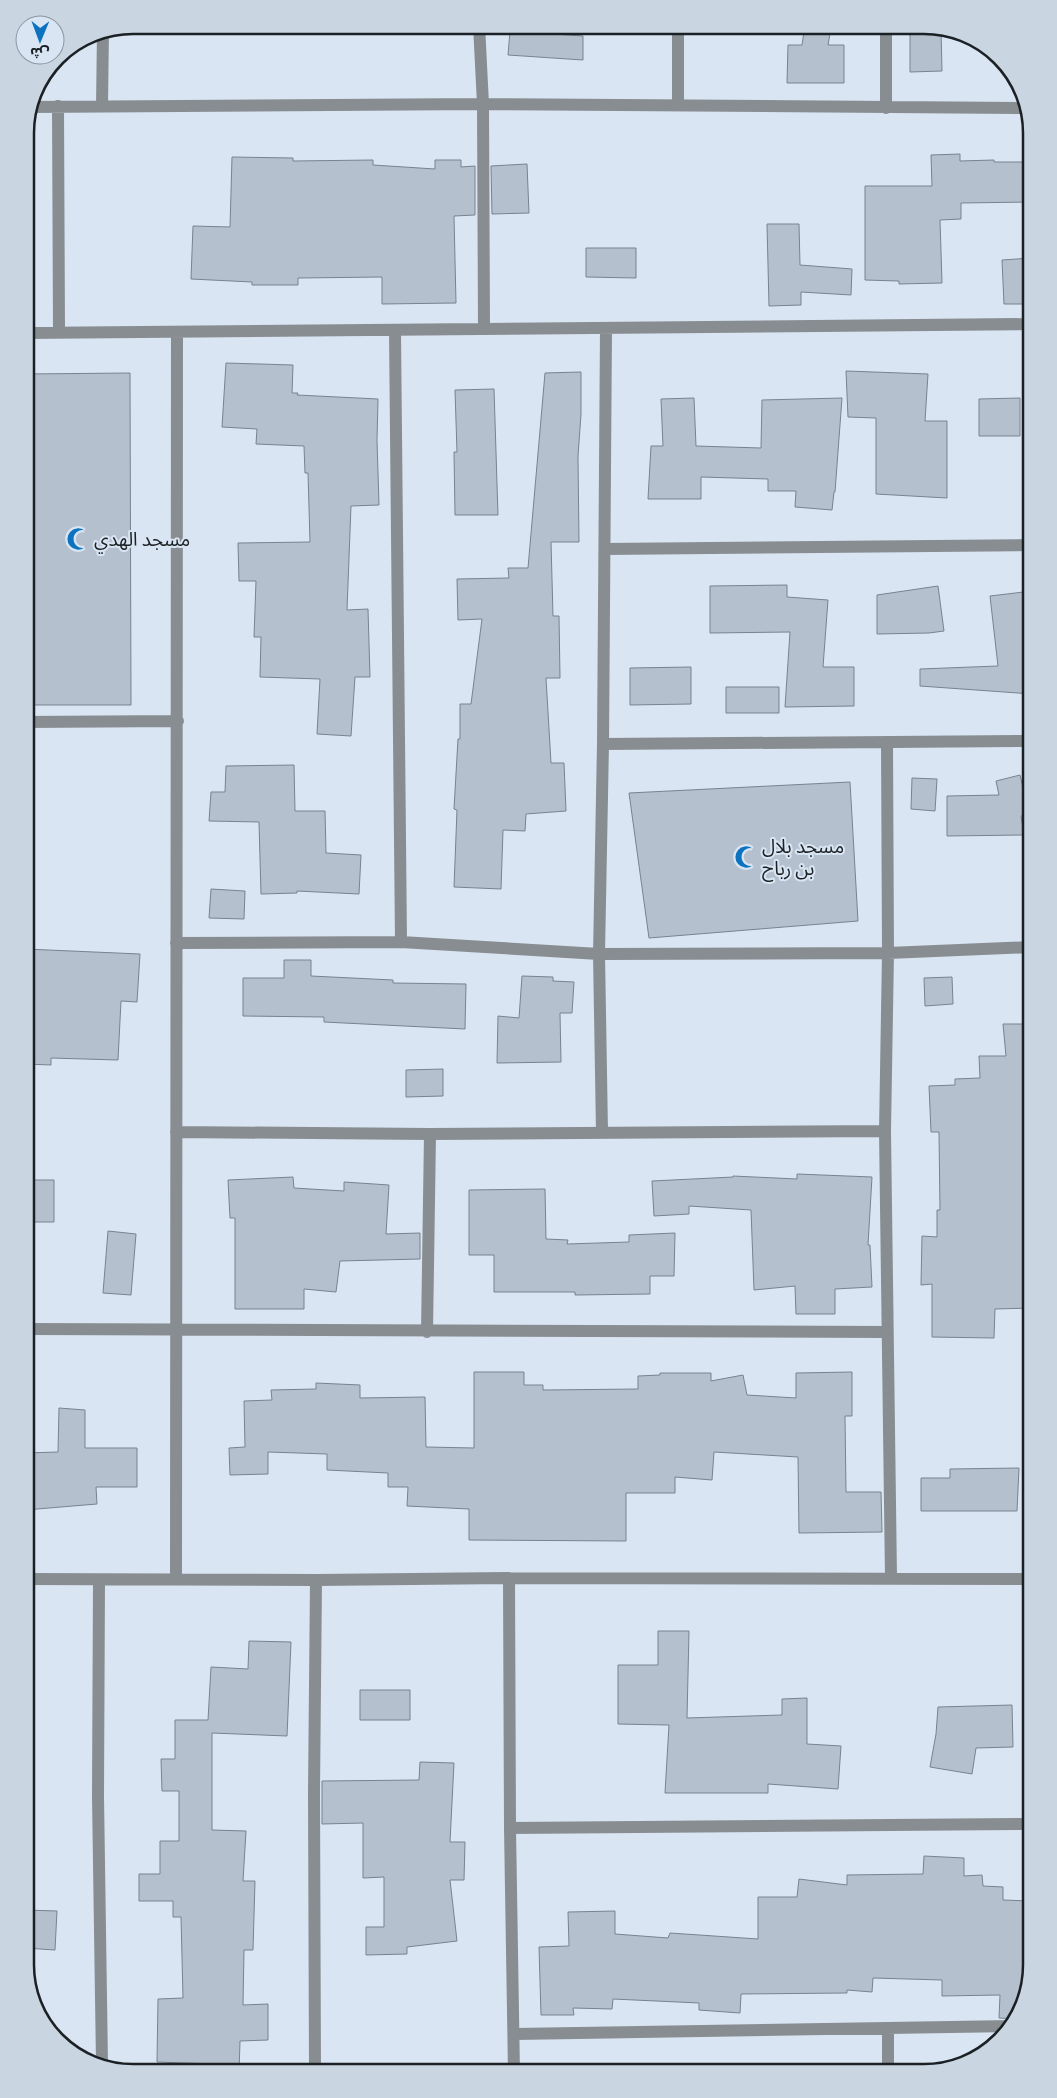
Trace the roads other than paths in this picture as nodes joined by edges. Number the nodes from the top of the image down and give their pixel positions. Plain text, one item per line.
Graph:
1 (479, 34) edge
2 (678, 34) edge
3 (886, 34) edge
4 (103, 39) edge
5 (482, 104) junction
6 (678, 105) junction
7 (58, 106) junction
8 (102, 106) junction
9 (37, 107) edge
10 (886, 108) junction
11 (1020, 108) edge
12 (1023, 324) edge
13 (484, 328) junction
14 (606, 328) junction
15 (395, 331) junction
16 (59, 332) junction
17 (177, 332) junction
18 (34, 333) edge
19 (1023, 545) edge
20 (605, 549) junction
21 (178, 721) junction
22 (34, 722) edge
23 (1023, 741) edge
24 (887, 742) junction
25 (604, 744) junction
26 (401, 942) junction
27 (176, 943) junction
28 (1023, 947) edge
29 (888, 953) junction
30 (599, 954) junction
31 (885, 1131) junction
32 (176, 1132) junction
33 (602, 1132) junction
34 (430, 1134) junction
35 (34, 1329) edge
36 (176, 1330) junction
37 (427, 1332) junction
38 (887, 1332) junction
39 (509, 1578) junction
40 (891, 1578) junction
41 (34, 1579) edge
42 (176, 1579) junction
43 (1023, 1579) edge
44 (99, 1580) junction
45 (316, 1580) junction
46 (1023, 1824) edge
47 (510, 1828) junction
48 (1003, 2026) edge
49 (888, 2028) junction
50 (515, 2034) junction
51 (102, 2059) edge
52 (315, 2064) edge
53 (514, 2064) edge
54 (888, 2064) edge

1 - 5 street
2 - 6 street
3 - 10 street
4 - 8 street
5 - 6 street
5 - 8 street
5 - 13 street
6 - 10 street
7 - 8 street
7 - 9 street
7 - 16 street
10 - 11 street
12 - 14 street
13 - 14 street
13 - 15 street
14 - 20 street
15 - 17 street
15 - 26 street
16 - 17 street
16 - 18 street
17 - 21 street
19 - 20 street
20 - 25 street
21 - 22 street
21 - 27 street
23 - 24 street
24 - 25 street
24 - 29 street
25 - 30 street
26 - 27 street
26 - 30 street
27 - 32 street
28 - 29 street
29 - 30 street
29 - 31 street
30 - 33 street
31 - 33 street
31 - 38 street
32 - 34 street
32 - 36 street
33 - 34 street
34 - 37 street
35 - 36 street
36 - 37 street
36 - 42 street
37 - 38 street
38 - 40 street
39 - 40 street
39 - 45 street
39 - 47 street
40 - 43 street
41 - 44 street
42 - 44 street
42 - 45 street
44 - 51 street
45 - 52 street
46 - 47 street
47 - 50 street
48 - 49 street
49 - 50 street
49 - 54 street
50 - 53 street

